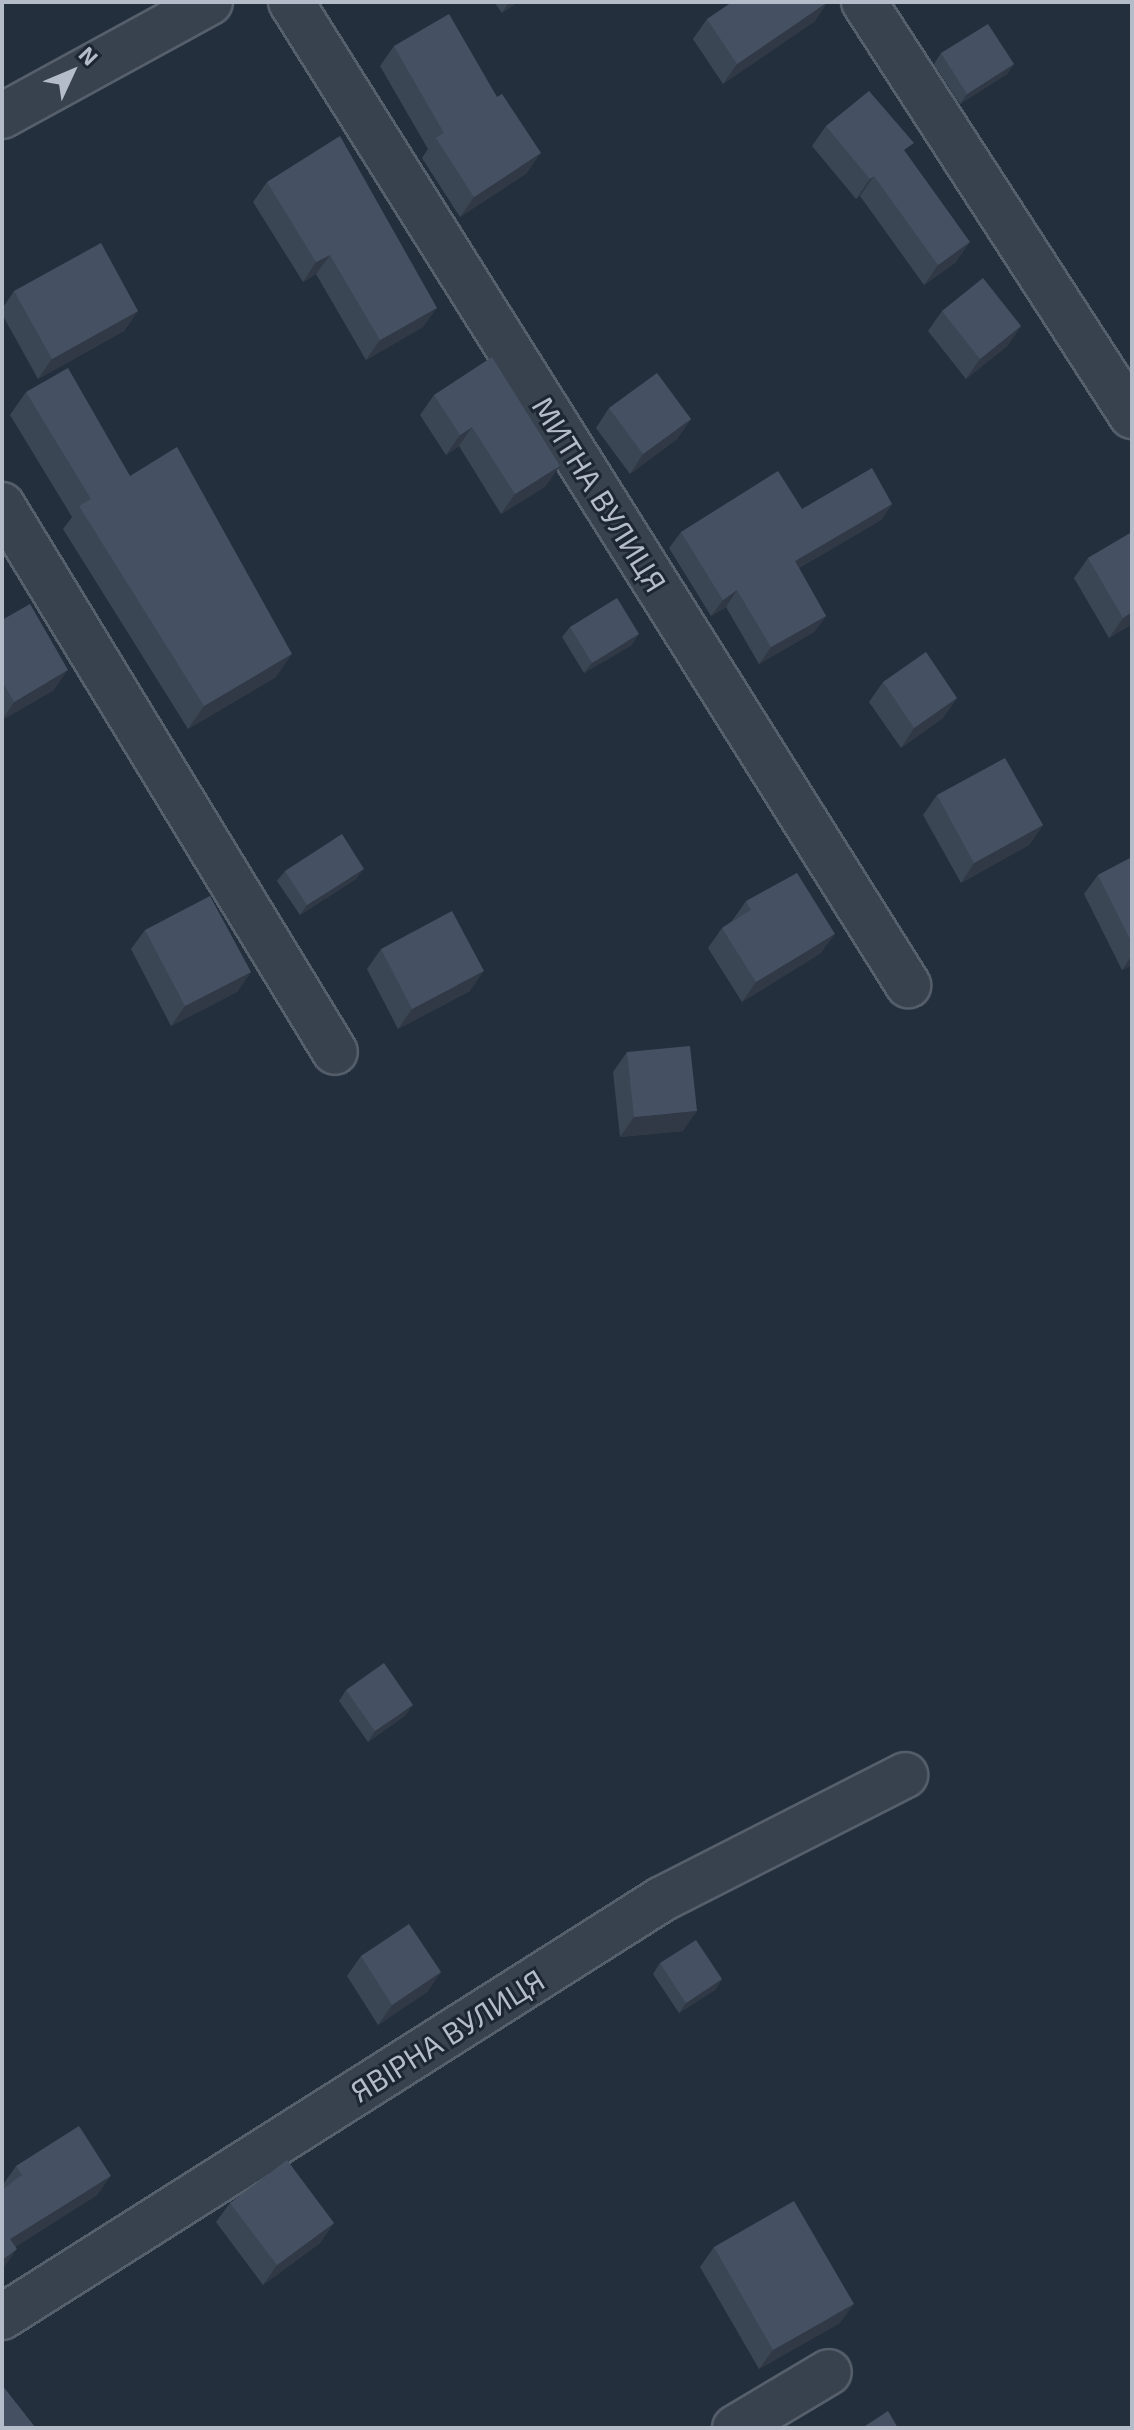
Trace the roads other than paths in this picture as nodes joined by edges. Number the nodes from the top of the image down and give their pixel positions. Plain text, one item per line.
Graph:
1 (210, 2) edge
2 (291, 2) edge
3 (864, 2) edge
4 (2, 116) edge
5 (1132, 416) edge
6 (2, 505) edge
7 (908, 985) dead end
8 (335, 1052) dead end
9 (905, 1775) dead end
10 (2, 2317) edge
11 (829, 2372) dead end
12 (735, 2428) edge

1 - 4 street
2 - 7 street, МИТНА ВУЛИЦЯ
3 - 5 street
6 - 8 street
9 - 10 street, ЯВІРНА ВУЛИЦЯ
11 - 12 street

